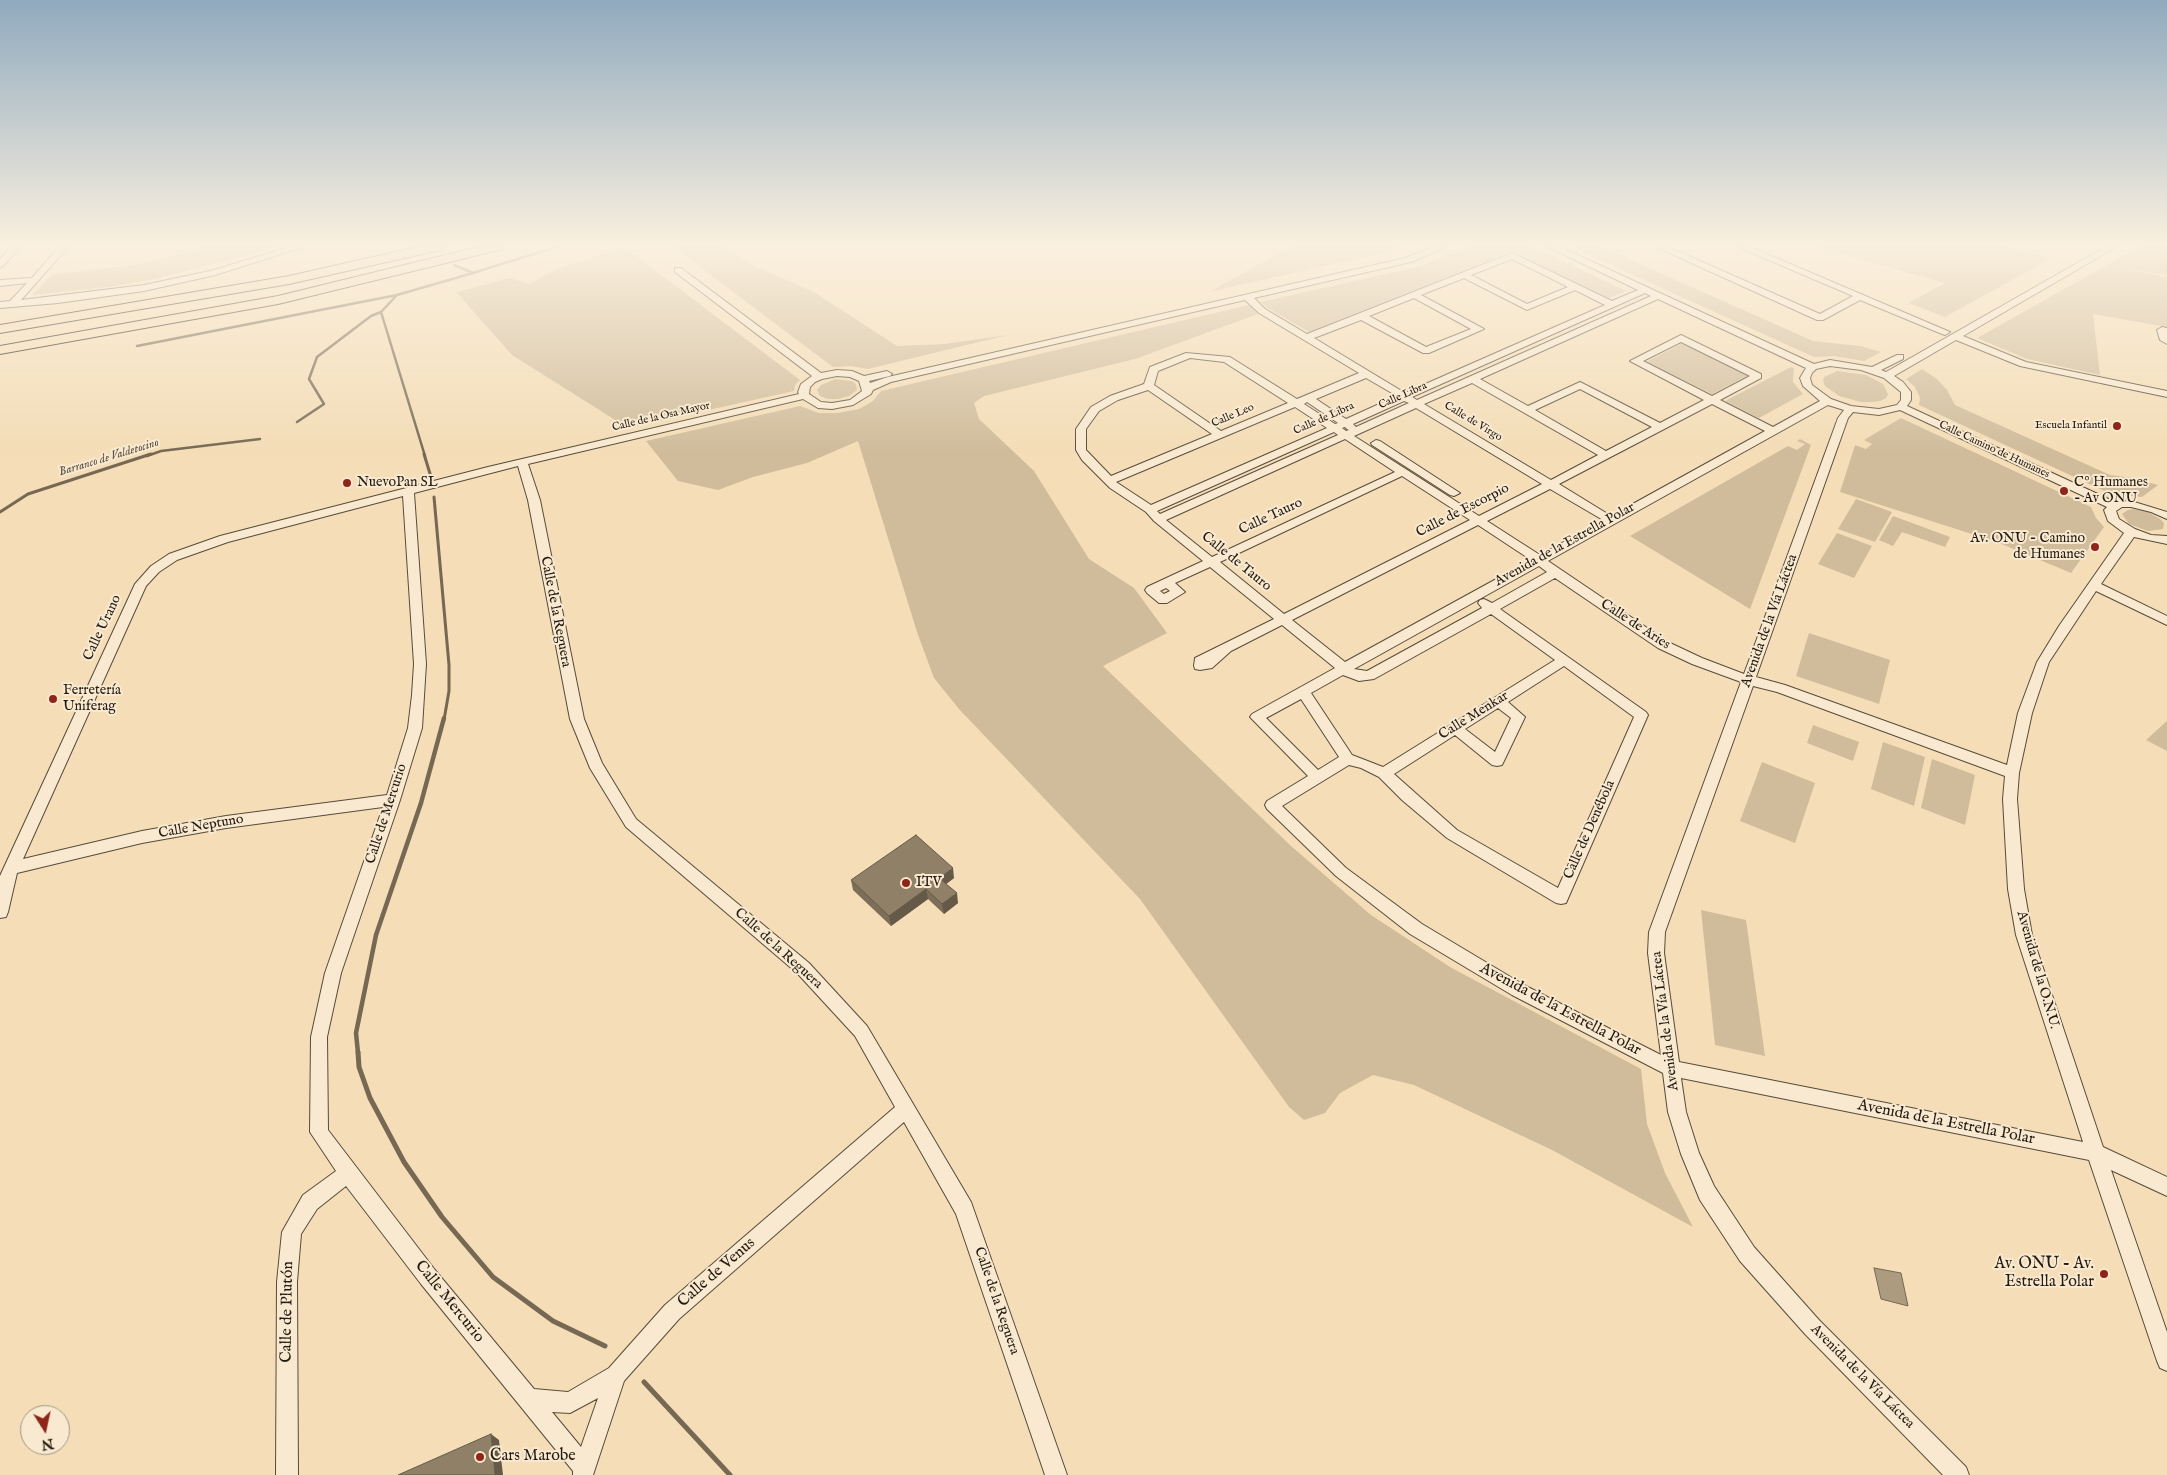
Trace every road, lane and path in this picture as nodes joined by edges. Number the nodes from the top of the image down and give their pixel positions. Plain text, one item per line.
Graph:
1 (63, 315) edge
2 (87, 315) edge
3 (175, 315) edge
4 (199, 315) edge
5 (738, 315) edge
6 (1153, 315) edge
7 (1170, 315) edge
8 (1268, 315) edge
9 (1364, 315) edge
10 (1452, 315) edge
11 (1591, 315) edge
12 (1616, 315) edge
13 (1700, 315) edge
14 (1813, 315) edge
15 (1826, 315) edge
16 (1904, 315) edge
17 (1975, 315) edge
18 (1992, 315) edge
19 (1361, 316) junction
20 (0, 324) edge
21 (0, 329) edge
22 (2167, 331) edge
23 (1944, 332) junction
24 (1954, 336) junction
25 (1306, 338) junction
26 (2167, 340) edge
27 (0, 344) edge
28 (0, 350) edge
29 (1813, 366) junction
30 (1874, 370) junction
31 (1366, 374) junction
32 (820, 376) junction
33 (1887, 376) junction
34 (1473, 379) junction
35 (866, 383) junction
36 (1149, 386) junction
37 (2167, 394) edge
38 (805, 396) junction
39 (1405, 396) junction
40 (1308, 398) junction
41 (1713, 400) junction
42 (1827, 401) junction
43 (1296, 403) junction
44 (1418, 404) junction
45 (1901, 407) junction
46 (1850, 409) junction
47 (1528, 410) junction
48 (1340, 425) junction
49 (1660, 427) junction
50 (1774, 431) junction
51 (1352, 432) junction
52 (1220, 435) junction
53 (1605, 455) junction
54 (522, 462) junction
55 (1403, 472) junction
56 (1109, 481) junction
57 (1551, 484) junction
58 (408, 491) junction
59 (2167, 501) edge
60 (2114, 506) junction
61 (2155, 510) junction
62 (1154, 514) junction
63 (2167, 516) edge
64 (1483, 518) junction
65 (1610, 520) junction
66 (2131, 532) junction
67 (2167, 540) edge
68 (1545, 557) junction
69 (1211, 562) junction
70 (1555, 572) junction
71 (1167, 582) joint
72 (2094, 585) junction
73 (1151, 590) dead end
74 (1473, 596) junction
75 (1490, 608) junction
76 (1284, 620) junction
77 (2167, 621) edge
78 (1226, 648) dead end
79 (1564, 660) junction
80 (1343, 668) junction
81 (1748, 680) junction
82 (1303, 691) junction
83 (1498, 702) junction
84 (1455, 728) junction
85 (1347, 759) junction
86 (1384, 773) junction
87 (2012, 773) junction
88 (1317, 777) junction
89 (393, 800) junction
90 (11, 868) junction
91 (0, 912) edge
92 (1670, 1068) junction
93 (906, 1109) junction
94 (319, 1132) joint
95 (2096, 1153) junction
96 (348, 1173) junction
97 (2167, 1186) edge
98 (2167, 1361) edge
99 (616, 1375) junction
100 (528, 1399) junction
101 (584, 1472) edge
102 (287, 1475) edge
103 (1056, 1475) edge
104 (1958, 1475) edge

1 - 20 highway
2 - 21 highway
3 - 27 highway
4 - 28 highway
5 - 32 street
6 - 35 street
7 - 35 street
8 - 25 street, Calle de Virgo
9 - 19 street
10 - 19 street
11 - 39 street, Calle de Libra
12 - 34 street, Calle Libra
13 - 29 street
14 - 15 street
16 - 23 street
17 - 23 street
18 - 24 street
19 - 25 street
22 - 26 street
23 - 30 street
24 - 33 street
24 - 37 street
25 - 31 street, Calle de Virgo
29 - 30 street
29 - 42 street
30 - 33 street
31 - 39 street, Calle de Virgo
31 - 40 street, Calle Leo
32 - 35 street
32 - 38 street
33 - 45 street
34 - 44 street, Calle Libra
34 - 47 street
35 - 38 street
36 - 43 street, Calle de Aries
36 - 52 street
36 - 56 street
38 - 54 street, Calle de la Osa Mayor
39 - 44 street, Calle de Virgo
39 - 48 street, Calle de Libra
40 - 43 street, Calle Leo
40 - 48 street, Calle de Aries
41 - 41 street, Calle de Escorpio
41 - 49 street, Calle de Escorpio
41 - 50 street, Calle de Escorpio
42 - 46 street
42 - 50 street, Avenida de la Estrella Polar
43 - 48 street, Calle de Aries
43 - 52 street, Calle Leo
44 - 51 street, Calle Libra
44 - 57 street, Calle de Virgo
45 - 46 street
45 - 60 street, Calle Camino de Humanes
46 - 81 street, Avenida de la Vía Láctea
47 - 49 street
47 - 53 street
48 - 51 street, Calle de Aries
48 - 62 street, Calle de Libra
49 - 53 street, Calle de Escorpio
50 - 65 street, Avenida de la Estrella Polar
51 - 55 street, Calle de Aries
51 - 62 street, Calle Libra
51 - 64 street, Calle de Aries
52 - 56 street, Calle Leo
53 - 57 street, Calle de Escorpio
54 - 58 street, Calle de la Osa Mayor
54 - 93 street, Calle de la Reguera
55 - 64 street, Calle de Aries
55 - 69 street, Calle Tauro
56 - 62 street, Calle de Tauro
57 - 64 street, Calle de Escorpio
57 - 65 street, Calle de Virgo
58 - 89 street, Calle de Mercurio
58 - 90 street, Calle Urano
59 - 61 street
60 - 61 street
60 - 66 street
61 - 63 street
62 - 69 street, Calle de Tauro
64 - 68 street, Calle de Aries
64 - 76 street, Calle de Escorpio
65 - 68 street, Avenida de la Estrella Polar
66 - 67 street
66 - 72 street, Avenida de la O.N.U.
68 - 70 street, Calle de Aries
68 - 74 street, Avenida de la Estrella Polar
69 - 71 street, Calle Tauro
69 - 76 street, Calle de Tauro
70 - 75 street
70 - 81 street, Calle de Aries
71 - 73 street
72 - 77 street
72 - 87 street, Avenida de la O.N.U.
74 - 75 street, Calle de Denébola
74 - 80 street, Avenida de la Estrella Polar
75 - 79 street, Calle de Denébola
75 - 80 street
76 - 78 street, Calle de Escorpio
76 - 80 street, Calle de Tauro
79 - 83 street, Calle Menkar
79 - 86 street, Calle de Denébola
80 - 82 street, Avenida de la Estrella Polar
81 - 87 street, Calle de Aries
81 - 92 street, Avenida de la Vía Láctea
82 - 85 street
82 - 88 street, Avenida de la Estrella Polar
83 - 84 street, Calle Menkar
83 - 84 street
84 - 86 street, Calle Menkar
85 - 86 street, Calle de Denébola
85 - 88 street, Avenida de la Estrella Polar
87 - 95 street, Avenida de la O.N.U.
88 - 92 street, Avenida de la Estrella Polar
89 - 90 street, Calle Neptuno
89 - 94 street, Calle de Mercurio
90 - 91 street, Calle Urano
92 - 95 street, Avenida de la Estrella Polar
92 - 104 street, Avenida de la Vía Láctea
93 - 99 street, Calle de Venus
93 - 103 street, Calle de la Reguera
94 - 96 street, Calle Mercurio
95 - 97 street, Avenida de la Estrella Polar
95 - 98 street, Avenida de la O.N.U.
96 - 100 street, Calle Mercurio
96 - 102 street, Calle de Plutón
99 - 100 street
99 - 101 street, Calle de Venus
100 - 101 street, Calle Mercurio

